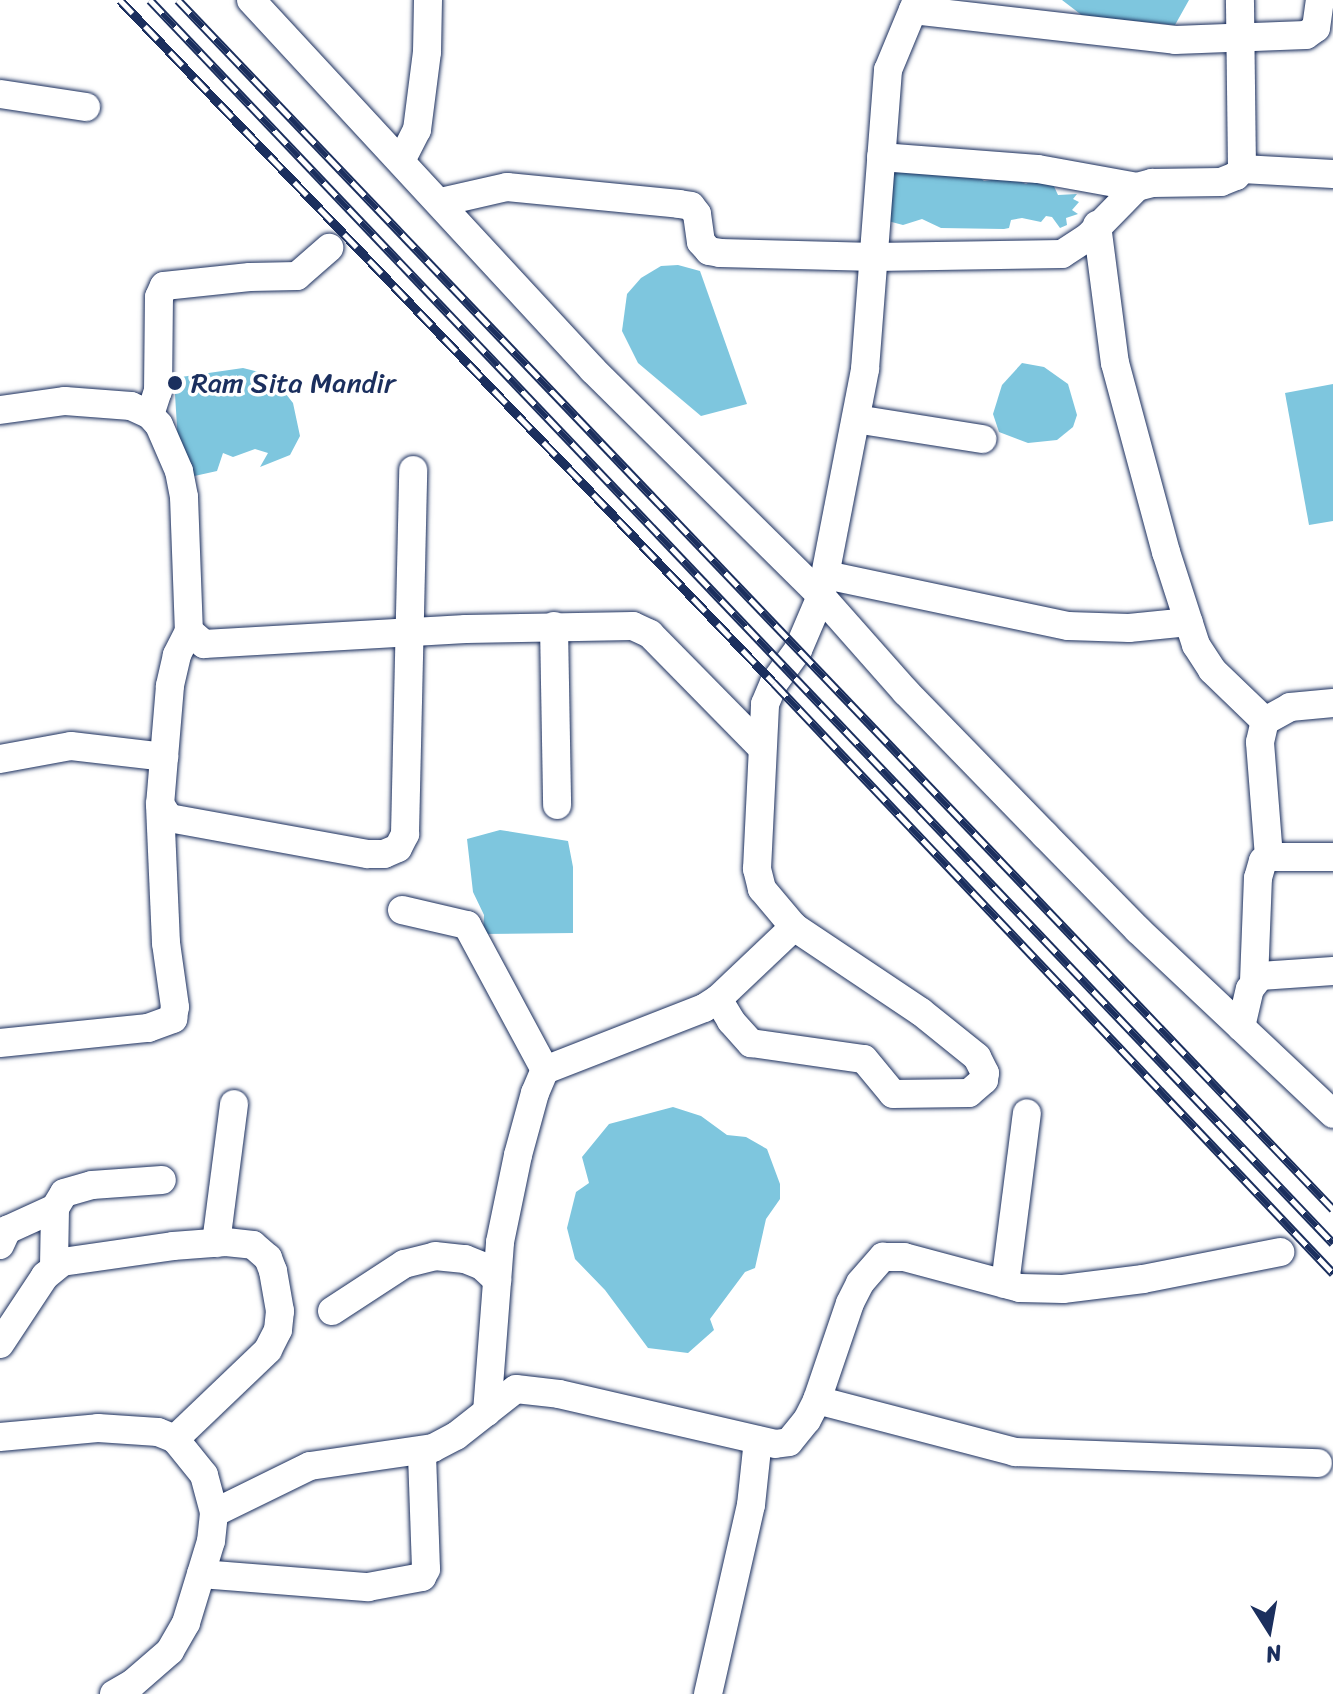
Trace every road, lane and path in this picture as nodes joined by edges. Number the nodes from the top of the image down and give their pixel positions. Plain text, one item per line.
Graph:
1 (251, 0) edge
2 (428, 0) edge
3 (1240, 0) edge
4 (1320, 0) edge
5 (915, 5) edge
6 (1240, 36) junction
7 (0, 94) edge
8 (86, 107) dead end
9 (881, 157) junction
10 (402, 159) junction
11 (1242, 169) junction
12 (1333, 174) edge
13 (1137, 187) junction
14 (441, 202) junction
15 (1097, 225) junction
16 (329, 248) dead end
17 (875, 257) junction
18 (0, 410) edge
19 (150, 415) junction
20 (856, 419) junction
21 (982, 439) dead end
22 (413, 470) dead end
23 (823, 586) junction
24 (1189, 622) junction
25 (554, 626) junction
26 (189, 631) junction
27 (409, 632) junction
28 (1333, 703) edge
29 (1265, 721) junction
30 (761, 747) junction
31 (164, 757) junction
32 (0, 759) edge
33 (160, 804) junction
34 (557, 805) dead end
35 (1269, 857) junction
36 (1333, 857) edge
37 (402, 910) dead end
38 (794, 927) junction
39 (1333, 971) edge
40 (1254, 981) junction
41 (718, 999) junction
42 (1241, 1027) junction
43 (0, 1043) edge
44 (545, 1070) junction
45 (234, 1104) dead end
46 (1332, 1112) edge
47 (1027, 1113) dead end
48 (162, 1180) dead end
49 (55, 1208) junction
50 (216, 1243) junction
51 (0, 1245) edge
52 (1280, 1252) dead end
53 (54, 1266) junction
54 (497, 1280) junction
55 (1005, 1284) junction
56 (332, 1311) dead end
57 (0, 1344) edge
58 (817, 1400) junction
59 (487, 1412) junction
60 (0, 1437) edge
61 (175, 1439) junction
62 (758, 1440) junction
63 (422, 1452) junction
64 (1318, 1463) dead end
65 (214, 1513) junction
66 (201, 1574) junction
67 (114, 1694) edge
68 (708, 1694) edge

1 - 10 street
2 - 10 street
3 - 6 street
4 - 6 street
5 - 6 street
5 - 9 street
6 - 11 street
7 - 8 street
9 - 13 street
9 - 17 street
10 - 14 street
11 - 12 street
11 - 13 street
13 - 15 street
14 - 17 street
14 - 23 street
15 - 17 street
15 - 24 street
16 - 19 street
17 - 20 street
18 - 19 street
19 - 26 street
20 - 21 street
20 - 23 street
22 - 27 street
23 - 24 street
23 - 30 street
23 - 42 street
24 - 29 street
25 - 27 street
25 - 30 street
25 - 34 street
26 - 27 street
26 - 31 street
27 - 33 street
28 - 29 street
29 - 35 street
30 - 38 street
31 - 32 street
31 - 33 street
33 - 43 street
35 - 36 street
35 - 40 street
37 - 44 street
38 - 41 street
38 - 41 street
39 - 40 street
40 - 42 street
41 - 44 street
42 - 46 street
44 - 54 street
45 - 50 street
47 - 55 street
48 - 49 street
49 - 51 street
49 - 53 street
50 - 53 street
50 - 61 street
52 - 55 street
53 - 57 street
54 - 56 street
54 - 59 street
55 - 58 street
58 - 62 street
58 - 64 street
59 - 62 street
59 - 63 street
60 - 61 street
61 - 65 street
62 - 68 street
63 - 65 street
63 - 66 street
65 - 66 street
66 - 67 street

